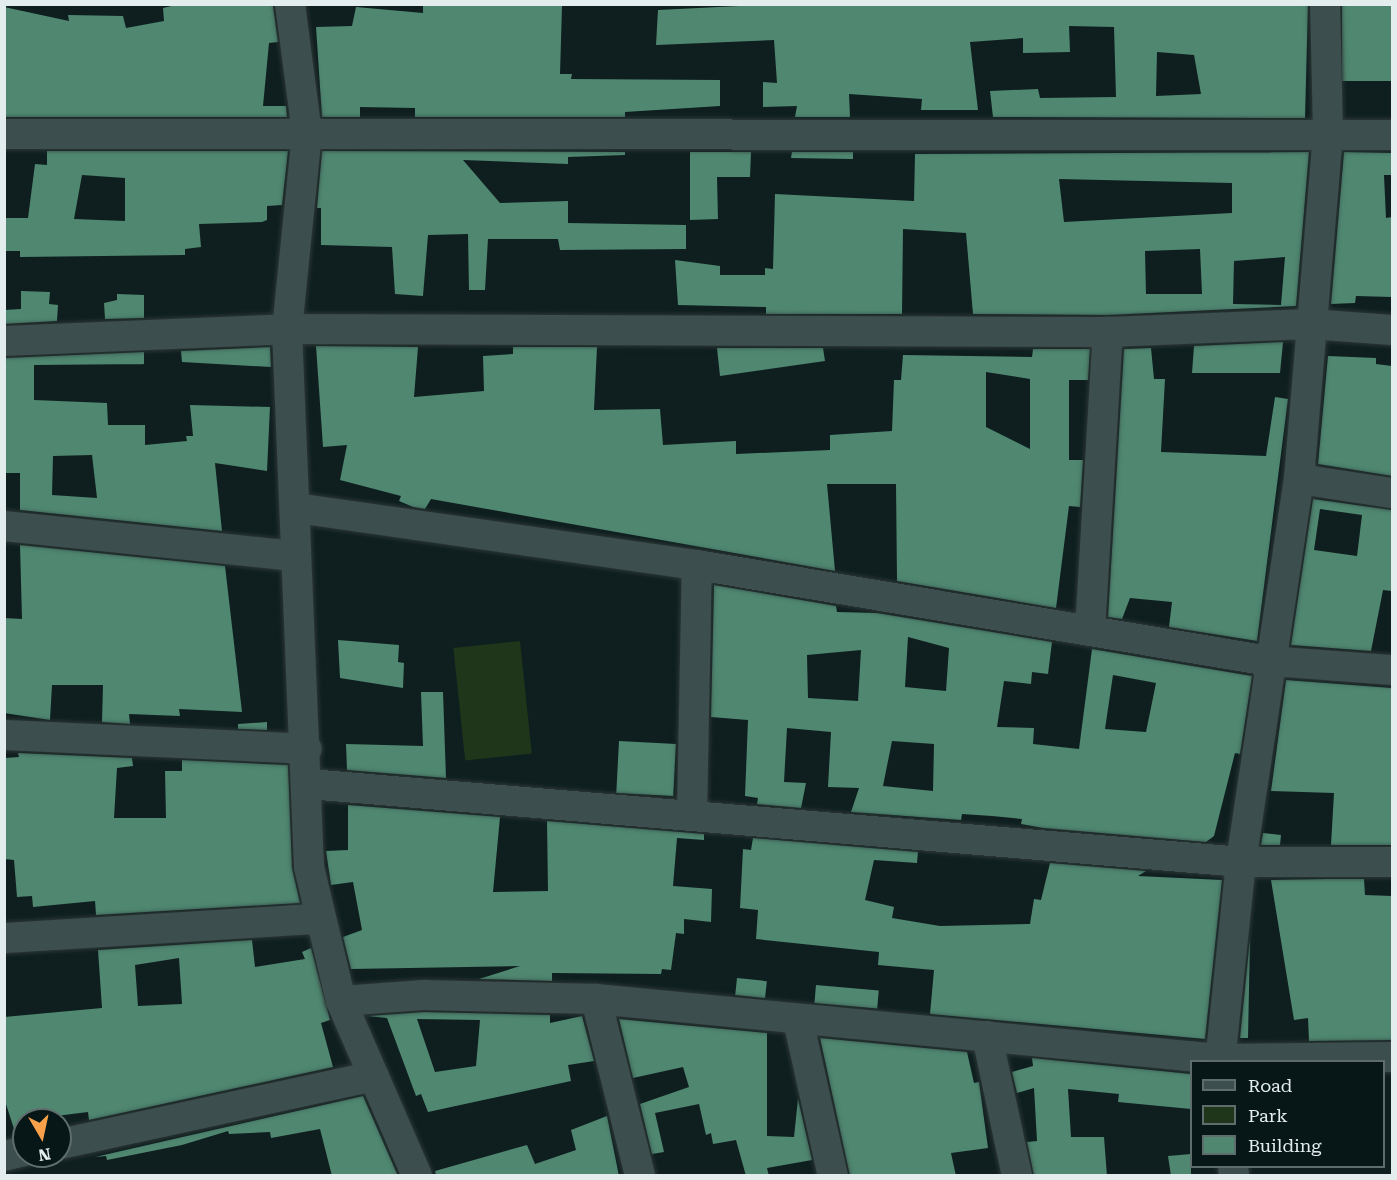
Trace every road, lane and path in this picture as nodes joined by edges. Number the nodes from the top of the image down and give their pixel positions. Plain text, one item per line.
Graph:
1 (290, 4) edge
2 (1325, 4) edge
3 (307, 133) junction
4 (1328, 133) junction
5 (4, 134) edge
6 (1392, 135) edge
7 (1310, 324) junction
8 (287, 329) junction
9 (1392, 330) edge
10 (1108, 332) junction
11 (4, 341) edge
12 (1299, 479) junction
13 (1392, 493) edge
14 (296, 508) junction
15 (4, 526) edge
16 (294, 556) junction
17 (697, 565) junction
18 (1090, 631) junction
19 (1269, 661) junction
20 (1392, 670) edge
21 (4, 735) edge
22 (307, 749) junction
23 (309, 784) junction
24 (692, 816) junction
25 (1241, 862) junction
26 (1392, 862) edge
27 (319, 919) junction
28 (4, 938) edge
29 (596, 999) junction
30 (341, 1001) junction
31 (798, 1020) junction
32 (987, 1036) junction
33 (1392, 1057) edge
34 (1219, 1060) edge
35 (374, 1076) junction
36 (72, 1141) edge
37 (417, 1176) edge
38 (640, 1176) edge
39 (834, 1176) edge
40 (1017, 1176) edge

1 - 3 street
2 - 4 street
3 - 4 street
3 - 5 street
3 - 8 street
4 - 6 street
4 - 7 street
7 - 9 street
7 - 10 street
7 - 12 street
8 - 10 street
8 - 11 street
8 - 14 street
10 - 18 street
12 - 13 street
12 - 19 street
14 - 16 street
14 - 17 street
15 - 16 street
16 - 22 street
17 - 18 street
17 - 24 street
18 - 19 street
19 - 20 street
19 - 25 street
21 - 22 street
22 - 23 street
23 - 24 street
23 - 27 street
24 - 25 street
25 - 26 street
25 - 34 street
27 - 28 street
27 - 30 street
29 - 30 street
29 - 31 street
29 - 38 street
30 - 35 street
31 - 32 street
31 - 39 street
32 - 34 street
32 - 40 street
33 - 34 street
35 - 36 street
35 - 37 street

